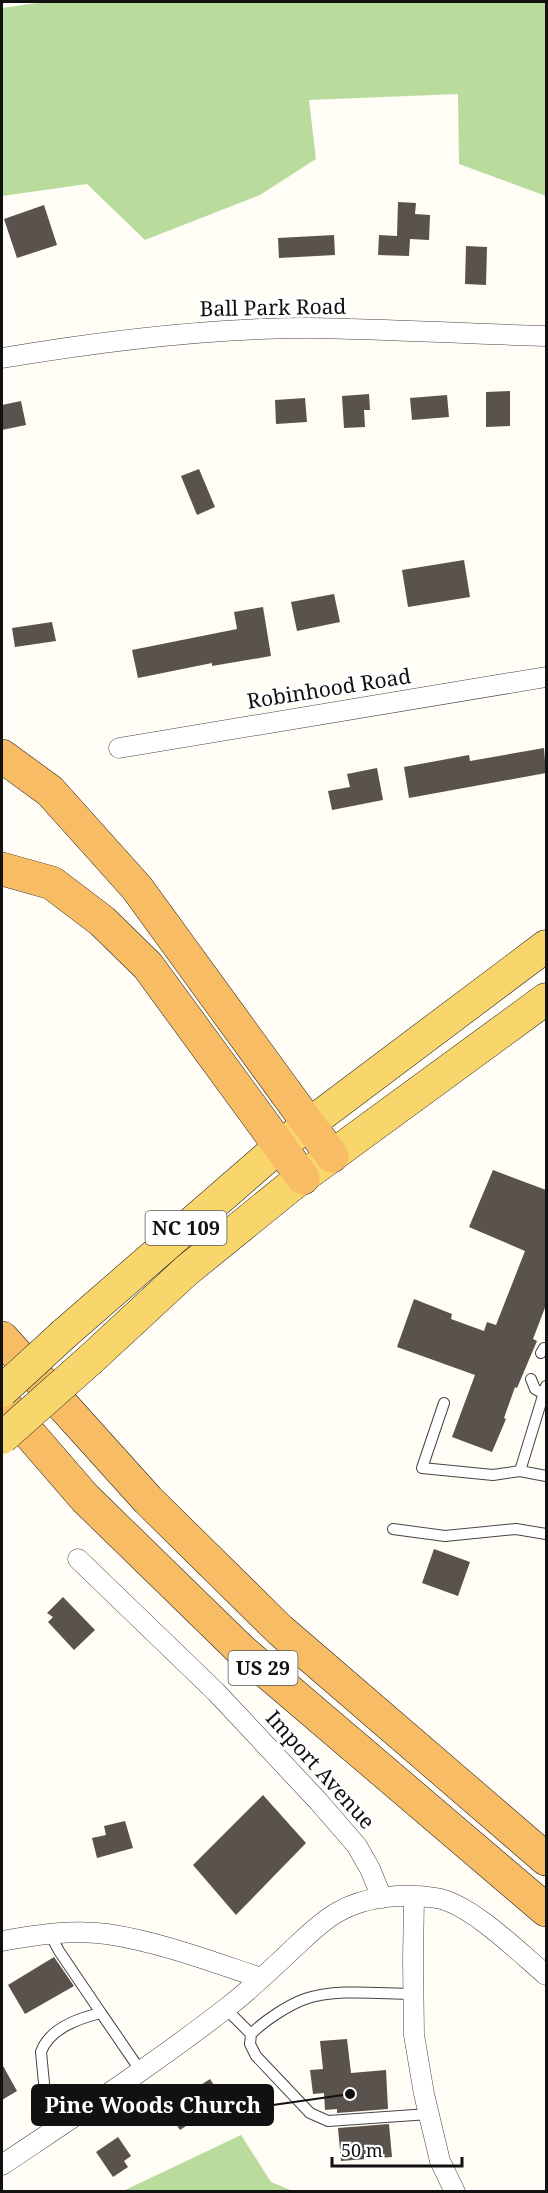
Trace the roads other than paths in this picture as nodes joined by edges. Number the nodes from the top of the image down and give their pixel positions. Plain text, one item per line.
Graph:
1 (546, 336) edge
2 (2, 358) edge
3 (546, 677) edge
4 (119, 748) dead end
5 (2, 756) edge
6 (2, 869) edge
7 (546, 946) edge
8 (546, 999) edge
9 (308, 1123) junction
10 (280, 1146) junction
11 (332, 1156) junction
12 (303, 1178) junction
13 (2, 1338) edge
14 (531, 1379) dead end
15 (545, 1390) edge
16 (2, 1391) edge
17 (2, 1402) edge
18 (444, 1403) dead end
19 (2, 1438) edge
20 (520, 1471) junction
21 (546, 1476) edge
22 (393, 1529) dead end
23 (546, 1534) edge
24 (78, 1559) dead end
25 (546, 1859) edge
26 (414, 1897) junction
27 (382, 1898) junction
28 (546, 1910) edge
29 (51, 1934) junction
30 (2, 1941) edge
31 (546, 1975) edge
32 (261, 1978) junction
33 (413, 1994) junction
34 (226, 2009) junction
35 (101, 2013) junction
36 (251, 2034) junction
37 (140, 2070) junction
38 (429, 2114) junction
39 (55, 2130) junction
40 (2, 2165) edge
41 (455, 2192) edge

1 - 2 street, Ball Park Road
3 - 4 street, Robinhood Road
5 - 9 highway
6 - 10 highway
7 - 9 main road, NC 109
8 - 11 main road, NC 109
9 - 10 main road, NC 109
9 - 11 highway
10 - 12 highway
10 - 16 main road, NC 109, bridge
11 - 12 main road, NC 109
12 - 19 main road, NC 109, bridge
13 - 25 highway, US 29
14 - 15 lane
15 - 20 lane
17 - 28 highway, US 29
18 - 20 lane
20 - 21 lane
22 - 23 lane
24 - 27 street, Import Avenue
26 - 27 street
26 - 31 street
26 - 33 street
27 - 32 street
29 - 30 street
29 - 32 street
29 - 35 lane
32 - 34 street
33 - 36 lane
33 - 38 street
34 - 36 lane
34 - 37 street
35 - 37 lane
35 - 39 lane
36 - 38 lane
37 - 39 street
38 - 41 street
39 - 40 street

